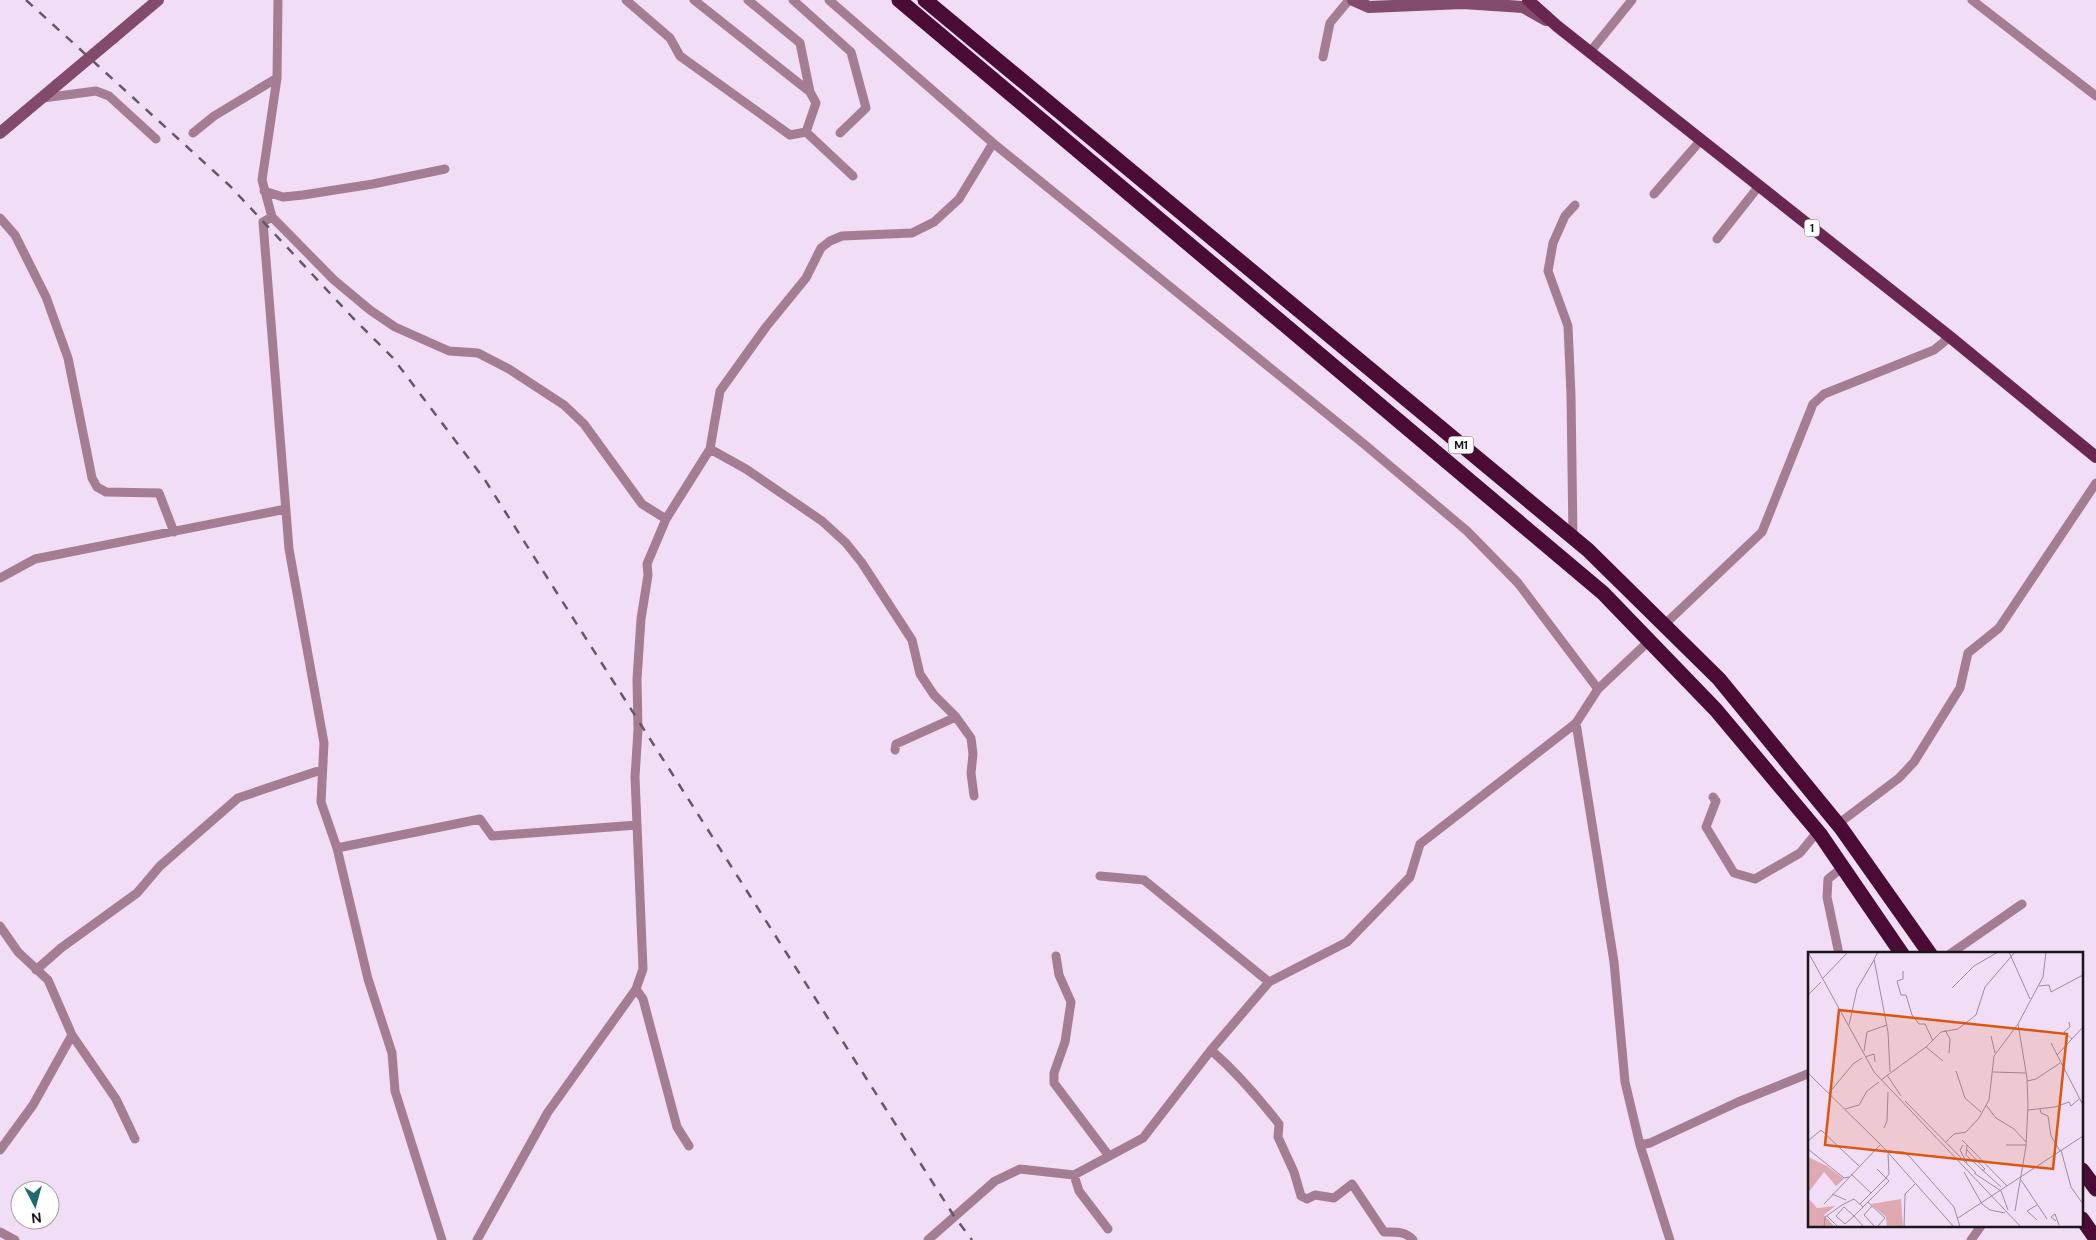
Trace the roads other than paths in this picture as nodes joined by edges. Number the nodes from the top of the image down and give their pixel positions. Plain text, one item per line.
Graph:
1 (158, 0) edge
2 (278, 0) edge
3 (626, 0) edge
4 (694, 0) edge
5 (748, 0) edge
6 (793, 0) edge
7 (829, 0) edge
8 (899, 0) edge
9 (925, 0) edge
10 (1349, 0) edge
11 (1353, 0) edge
12 (1528, 0) edge
13 (1632, 0) edge
14 (1972, 0) edge
15 (1557, 26) junction
16 (1590, 52) junction
17 (1323, 57) dead end
18 (277, 78) junction
19 (810, 92) junction
20 (2096, 96) edge
21 (41, 98) junction
22 (806, 132) junction
23 (0, 133) edge
24 (193, 133) dead end
25 (840, 134) dead end
26 (156, 140) dead end
27 (1701, 140) junction
28 (993, 143) junction
29 (446, 169) dead end
30 (853, 176) dead end
31 (1759, 186) junction
32 (264, 191) junction
33 (1654, 194) dead end
34 (1575, 205) dead end
35 (272, 216) junction
36 (0, 218) edge
37 (1717, 239) dead end
38 (1950, 338) junction
39 (710, 449) junction
40 (2096, 456) edge
41 (2096, 483) edge
42 (286, 509) junction
43 (666, 519) junction
44 (174, 532) junction
45 (1573, 538) junction
46 (0, 578) edge
47 (1664, 625) junction
48 (1649, 641) junction
49 (1598, 688) junction
50 (956, 717) junction
51 (1576, 723) junction
52 (895, 750) dead end
53 (321, 770) junction
54 (974, 796) dead end
55 (1713, 797) dead end
56 (1838, 824) junction
57 (637, 825) junction
58 (1818, 831) junction
59 (337, 848) junction
60 (1843, 867) junction
61 (1100, 876) dead end
62 (2022, 904) dead end
63 (0, 926) edge
64 (1840, 952) edge
65 (1901, 952) edge
66 (1929, 952) edge
67 (1953, 952) edge
68 (1056, 956) dead end
69 (36, 970) junction
70 (1269, 982) junction
71 (636, 989) junction
72 (72, 1035) junction
73 (1211, 1050) junction
74 (1808, 1075) edge
75 (135, 1139) dead end
76 (1640, 1145) junction
77 (689, 1146) dead end
78 (0, 1150) edge
79 (1109, 1156) junction
80 (2084, 1173) edge
81 (1074, 1175) junction
82 (2096, 1189) edge
83 (2084, 1222) edge
84 (1980, 1228) edge
85 (1108, 1229) dead end
86 (0, 1232) edge
87 (15, 1240) edge
88 (442, 1240) edge
89 (477, 1240) edge
90 (928, 1240) edge
91 (1413, 1240) edge
92 (1670, 1240) edge
93 (1971, 1240) edge
94 (2096, 1240) edge

1 - 21 street, bridge
2 - 18 street
3 - 22 street
4 - 19 street
5 - 19 street
6 - 25 street
7 - 28 street
8 - 48 highway, M1
9 - 45 highway, M1
10 - 17 street
11 - 15 street
12 - 15 main road, 1
13 - 16 street
14 - 20 street
15 - 16 main road, 1
16 - 27 main road, 1
18 - 24 street
18 - 32 street
19 - 22 street
21 - 23 street
21 - 26 street
22 - 30 street
27 - 31 main road, 1
27 - 33 street
28 - 39 street
28 - 49 street
29 - 32 street
31 - 37 street
31 - 38 main road, 1
32 - 35 street
34 - 45 street
35 - 42 street
35 - 43 street
36 - 44 street
38 - 40 main road, 1
38 - 47 street
39 - 43 street
39 - 50 street
41 - 56 street
42 - 44 street
42 - 53 street
43 - 57 street
44 - 46 street
45 - 47 highway, M1
47 - 56 highway, M1
48 - 49 street
48 - 58 highway, M1
49 - 51 street
50 - 52 street
50 - 54 street
51 - 70 street
51 - 76 street
53 - 59 street
53 - 69 street
55 - 58 street
56 - 66 highway, M1
57 - 59 street
57 - 71 street
58 - 60 highway, M1
59 - 88 street
60 - 64 street
60 - 65 highway, M1
61 - 70 street
62 - 67 street
63 - 69 street
68 - 79 street
69 - 72 street
70 - 73 street
71 - 77 street
71 - 89 street
72 - 75 street
72 - 78 street
73 - 79 street
73 - 91 street
74 - 76 street
76 - 92 street
79 - 81 street
80 - 82 highway
81 - 85 street
81 - 90 street
83 - 94 highway
84 - 93 street
86 - 87 street

